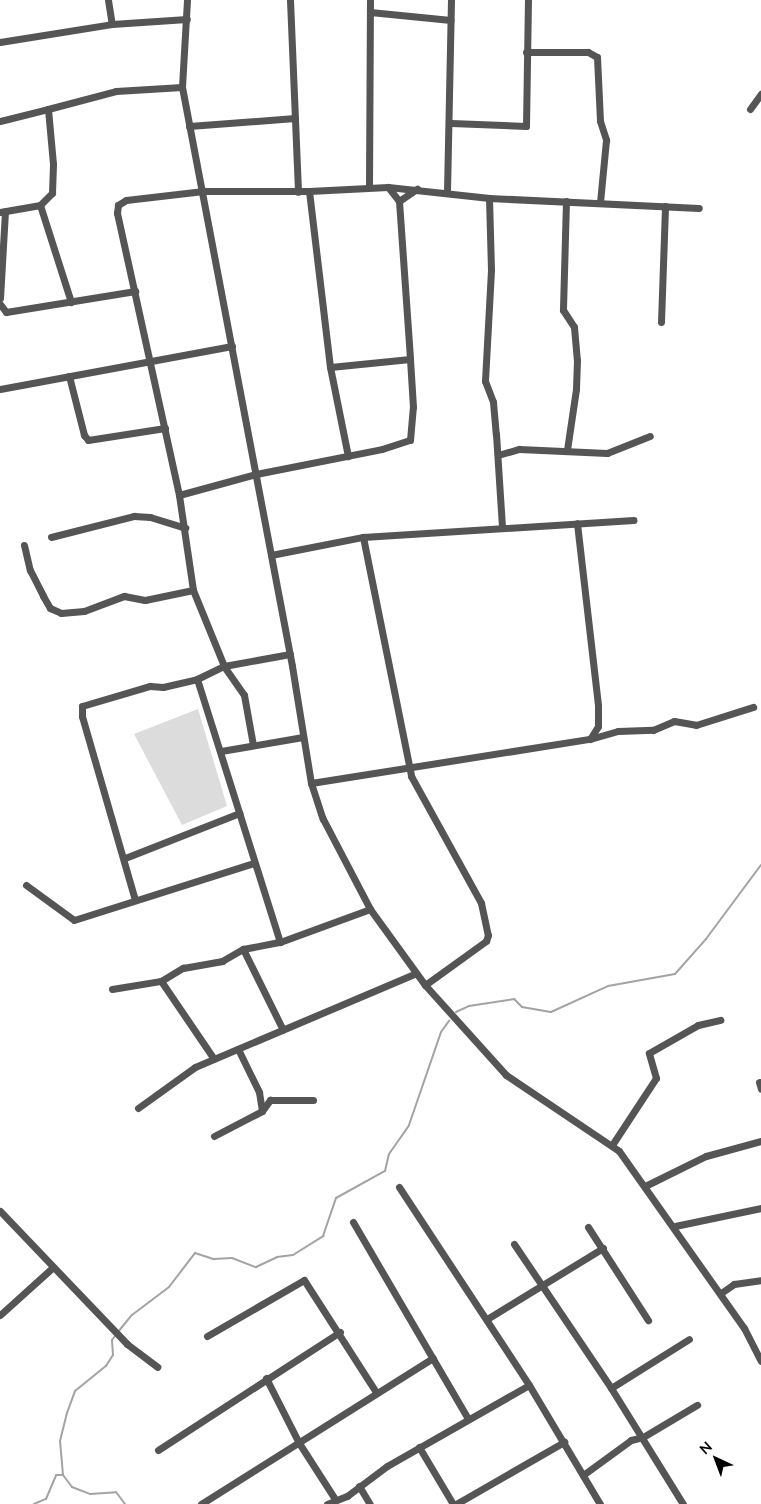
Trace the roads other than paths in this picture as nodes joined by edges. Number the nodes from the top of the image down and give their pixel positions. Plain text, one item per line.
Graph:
1 (108, 0) edge
2 (188, 0) edge
3 (290, 0) edge
4 (370, 0) edge
5 (451, 0) edge
6 (528, 0) edge
7 (370, 12) junction
8 (187, 19) junction
9 (451, 20) junction
10 (112, 24) junction
11 (0, 42) edge
12 (526, 52) junction
13 (182, 88) junction
14 (761, 94) edge
15 (48, 109) junction
16 (750, 110) dead end
17 (295, 118) junction
18 (0, 121) edge
19 (450, 123) junction
20 (189, 126) junction
21 (369, 187) junction
22 (388, 187) junction
23 (417, 189) junction
24 (203, 191) junction
25 (298, 192) junction
26 (309, 192) junction
27 (447, 192) junction
28 (489, 198) junction
29 (399, 201) junction
30 (566, 202) junction
31 (600, 202) junction
32 (40, 205) junction
33 (665, 206) junction
34 (699, 208) dead end
35 (2, 212) edge
36 (134, 292) junction
37 (0, 298) edge
38 (71, 302) junction
39 (0, 304) edge
40 (661, 322) dead end
41 (232, 346) junction
42 (410, 358) junction
43 (150, 361) junction
44 (330, 367) junction
45 (69, 376) junction
46 (0, 389) edge
47 (165, 428) junction
48 (650, 436) dead end
49 (567, 450) junction
50 (498, 455) junction
51 (348, 456) junction
52 (256, 474) junction
53 (179, 495) junction
54 (632, 520) dead end
55 (577, 523) junction
56 (185, 528) junction
57 (502, 528) junction
58 (51, 537) dead end
59 (362, 538) junction
60 (24, 545) dead end
61 (271, 555) junction
62 (193, 590) junction
63 (290, 654) junction
64 (224, 666) junction
65 (197, 679) junction
66 (753, 707) dead end
67 (598, 726) junction
68 (606, 734) junction
69 (304, 737) junction
70 (590, 739) junction
71 (253, 745) junction
72 (221, 751) junction
73 (409, 769) junction
74 (311, 783) junction
75 (239, 813) junction
76 (125, 858) junction
77 (254, 863) junction
78 (26, 885) dead end
79 (135, 900) junction
80 (370, 909) junction
81 (280, 942) junction
82 (243, 949) junction
83 (416, 973) junction
84 (161, 981) junction
85 (426, 985) junction
86 (112, 989) dead end
87 (720, 1020) dead end
88 (283, 1030) junction
89 (238, 1049) junction
90 (214, 1059) junction
91 (314, 1100) dead end
92 (138, 1108) dead end
93 (262, 1110) junction
94 (214, 1136) dead end
95 (761, 1140) edge
96 (612, 1145) junction
97 (645, 1186) junction
98 (399, 1187) dead end
99 (761, 1208) edge
100 (0, 1211) edge
101 (353, 1222) dead end
102 (674, 1226) junction
103 (588, 1227) dead end
104 (514, 1244) dead end
105 (602, 1248) junction
106 (52, 1268) junction
107 (761, 1280) edge
108 (542, 1284) junction
109 (720, 1293) junction
110 (0, 1315) edge
111 (487, 1319) junction
112 (648, 1320) dead end
113 (340, 1332) junction
114 (207, 1336) dead end
115 (690, 1339) dead end
116 (432, 1358) junction
117 (761, 1361) edge
118 (157, 1367) dead end
119 (266, 1378) junction
120 (529, 1385) junction
121 (611, 1388) junction
122 (376, 1392) junction
123 (697, 1405) dead end
124 (468, 1419) junction
125 (643, 1437) junction
126 (564, 1442) junction
127 (299, 1443) junction
128 (419, 1447) junction
129 (158, 1450) dead end
130 (583, 1475) junction
131 (359, 1486) junction
132 (335, 1499) junction
133 (201, 1504) edge
134 (327, 1504) edge
135 (370, 1504) edge
136 (454, 1504) edge
137 (599, 1504) edge
138 (683, 1504) edge

1 - 10 street
2 - 8 street
3 - 17 street
4 - 7 street
5 - 9 street
6 - 12 street
7 - 9 street
7 - 21 street
8 - 10 street
8 - 13 street
9 - 19 street
10 - 11 street
12 - 19 street
12 - 31 street
13 - 15 street
13 - 20 street
14 - 16 street
15 - 18 street
15 - 32 street
17 - 20 street
17 - 25 street
19 - 27 street
20 - 24 street
21 - 22 street
21 - 26 street
22 - 23 street
22 - 29 street
23 - 27 street
23 - 29 street
24 - 25 street
24 - 36 street
24 - 41 street
25 - 26 street
26 - 44 street
27 - 28 street
28 - 30 street
28 - 50 street
29 - 42 street
30 - 31 street
30 - 49 street
31 - 33 street
32 - 35 street
32 - 38 street
33 - 34 street
33 - 40 street
35 - 37 street
36 - 38 street
36 - 43 street
38 - 39 street
41 - 43 street
41 - 52 street
42 - 44 street
42 - 51 street
43 - 45 street
43 - 47 street
44 - 51 street
45 - 46 street
45 - 47 street
47 - 53 street
48 - 49 street
49 - 50 street
50 - 57 street
51 - 52 street
52 - 53 street
52 - 61 street
53 - 56 street
54 - 55 street
55 - 57 street
55 - 67 street
56 - 58 street
56 - 62 street
57 - 59 street
59 - 61 street
59 - 73 street
60 - 62 street
61 - 63 street
62 - 64 street
63 - 64 street
63 - 69 street
64 - 65 street
64 - 71 street
65 - 72 street
65 - 76 street
66 - 68 street
67 - 68 street
67 - 70 street
68 - 70 street
69 - 71 street
69 - 74 street
70 - 73 street
71 - 72 street
72 - 75 street
73 - 74 street
73 - 85 street
74 - 80 street
75 - 76 street
75 - 77 street
76 - 79 street
77 - 79 street
77 - 81 street
78 - 79 street
80 - 81 street
80 - 83 street
81 - 82 street
82 - 84 street
82 - 88 street
83 - 85 street
83 - 88 street
84 - 86 street
84 - 90 street
85 - 96 street
87 - 96 street
88 - 89 street
89 - 90 street
89 - 93 street
90 - 92 street
91 - 93 street
93 - 94 street
95 - 97 street
96 - 97 street
97 - 102 street
98 - 111 street
99 - 102 street
100 - 106 street
101 - 116 street
102 - 109 street
103 - 105 street
104 - 108 street
105 - 108 street
105 - 112 street
106 - 110 street
106 - 118 street
107 - 109 street
108 - 111 street
108 - 121 street
109 - 117 street
111 - 120 street
113 - 114 street
113 - 119 street
113 - 122 street
115 - 121 street
116 - 122 street
116 - 124 street
119 - 127 street
119 - 129 street
120 - 124 street
120 - 126 street
121 - 125 street
122 - 127 street
123 - 125 street
124 - 128 street
125 - 130 street
125 - 138 street
126 - 130 street
126 - 136 street
127 - 132 street
127 - 133 street
128 - 131 street
128 - 136 street
130 - 137 street
131 - 132 street
131 - 135 street
132 - 134 street

